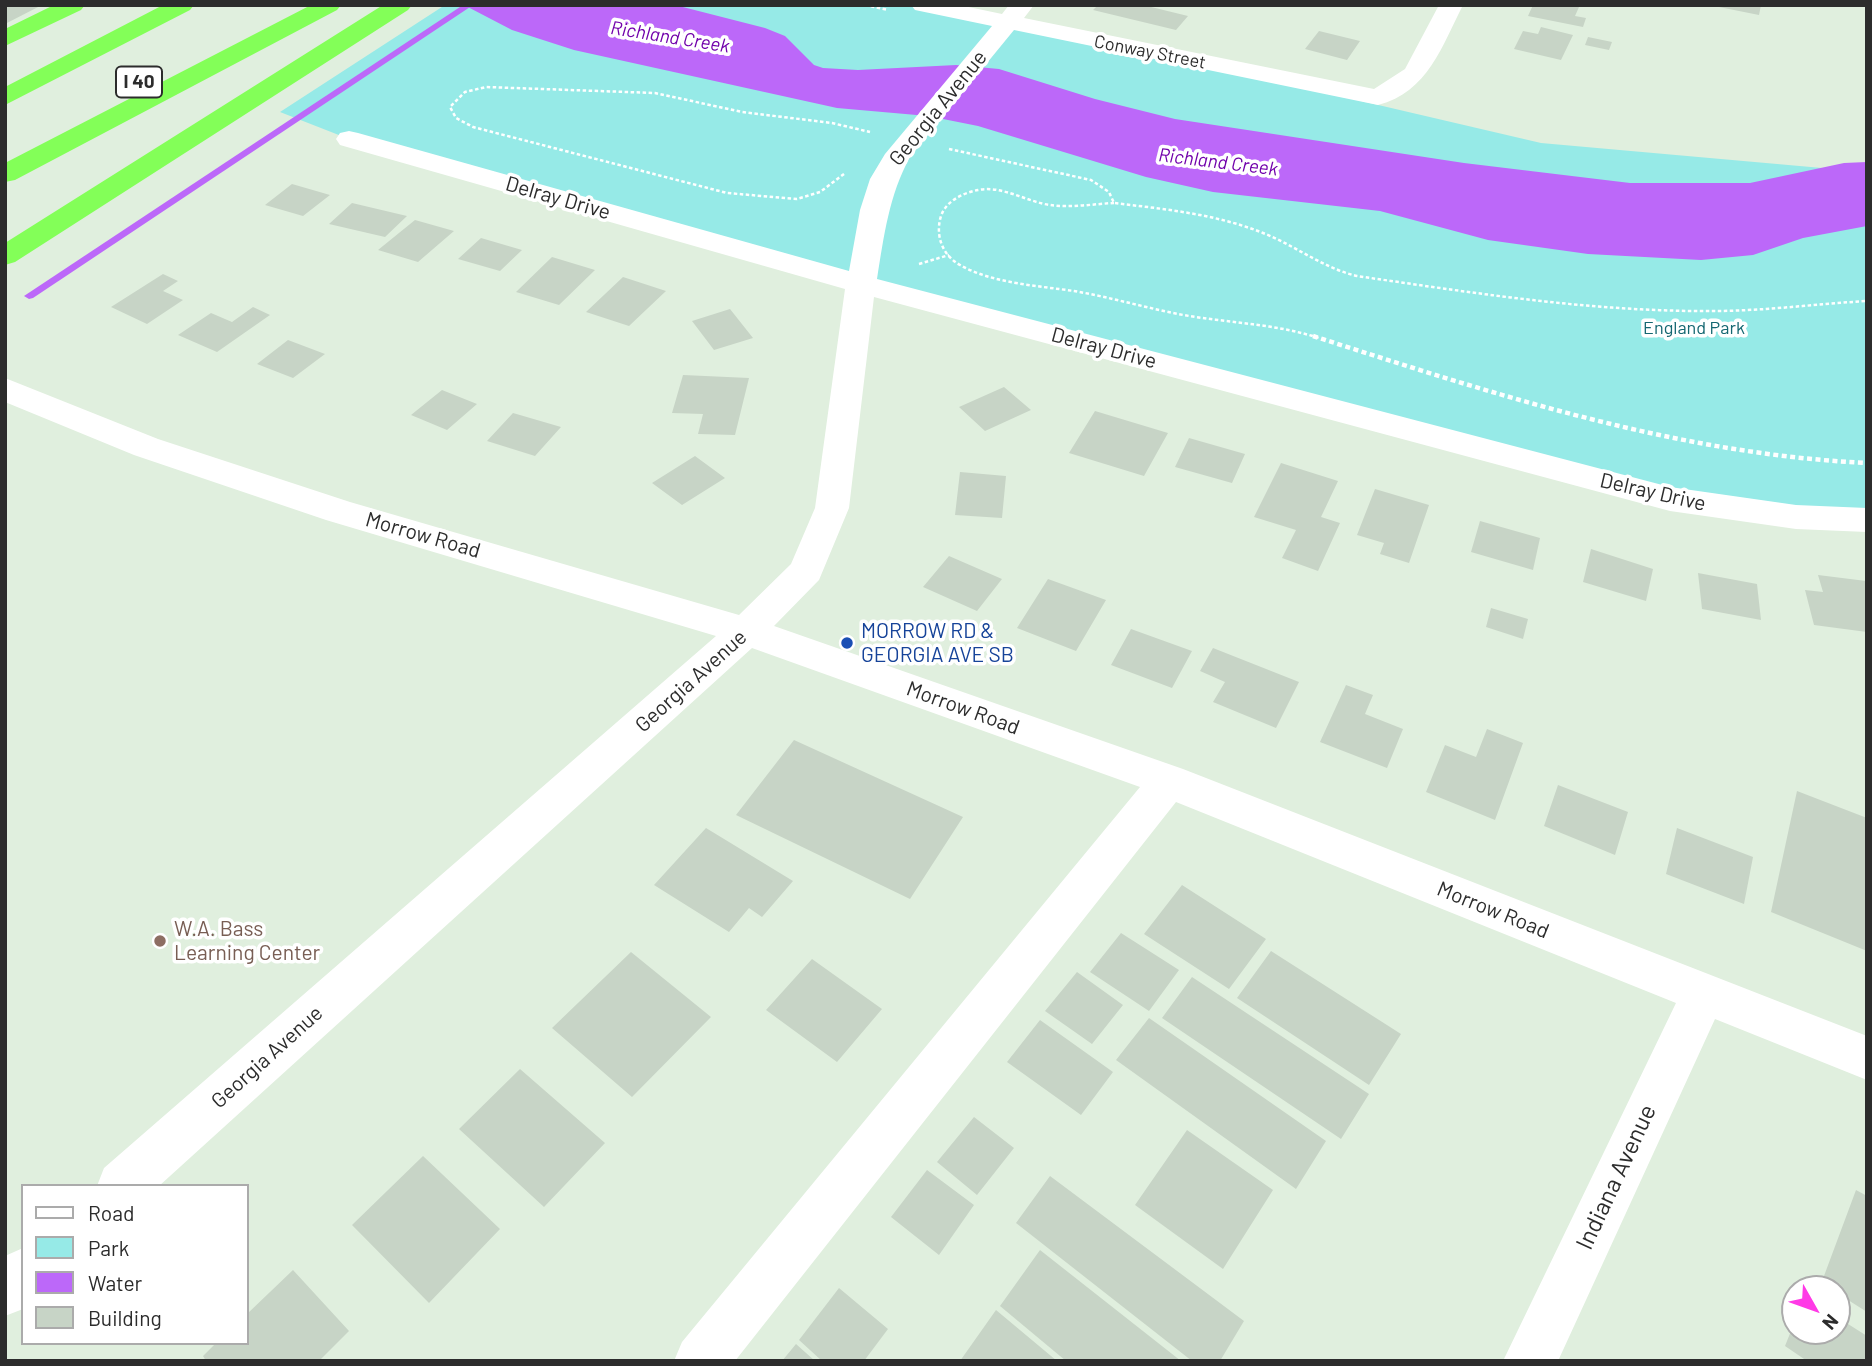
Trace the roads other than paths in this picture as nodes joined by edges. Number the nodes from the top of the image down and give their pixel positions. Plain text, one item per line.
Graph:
1 (73, 5) edge
2 (182, 5) edge
3 (329, 5) edge
4 (400, 5) edge
5 (923, 5) edge
6 (1451, 5) edge
7 (1007, 23) edge
8 (238, 25) dead end
9 (5, 39) edge
10 (5, 97) edge
11 (349, 139) dead end
12 (5, 159) edge
13 (5, 174) edge
14 (5, 256) edge
15 (860, 284) junction
16 (13, 400) edge
17 (1867, 520) edge
18 (746, 631) junction
19 (1169, 781) junction
20 (1704, 994) junction
21 (1867, 1058) edge
22 (124, 1184) edge
23 (21, 1276) edge
24 (5, 1290) edge
25 (701, 1361) edge
26 (1530, 1361) edge

1 - 9 highway
2 - 10 highway, I 40
3 - 13 highway
4 - 14 highway
5 - 7 street, Conway Street
6 - 7 street, Conway Street
7 - 15 street, Georgia Avenue
8 - 12 highway, I 40
11 - 15 street, Delray Drive
15 - 17 street, Delray Drive
15 - 18 street, Georgia Avenue
16 - 18 street, Morrow Road
18 - 19 street, Morrow Road
18 - 22 street, Georgia Avenue
19 - 20 street, Morrow Road
19 - 25 street
20 - 21 street, Morrow Road
20 - 26 street, Indiana Avenue
23 - 24 street

